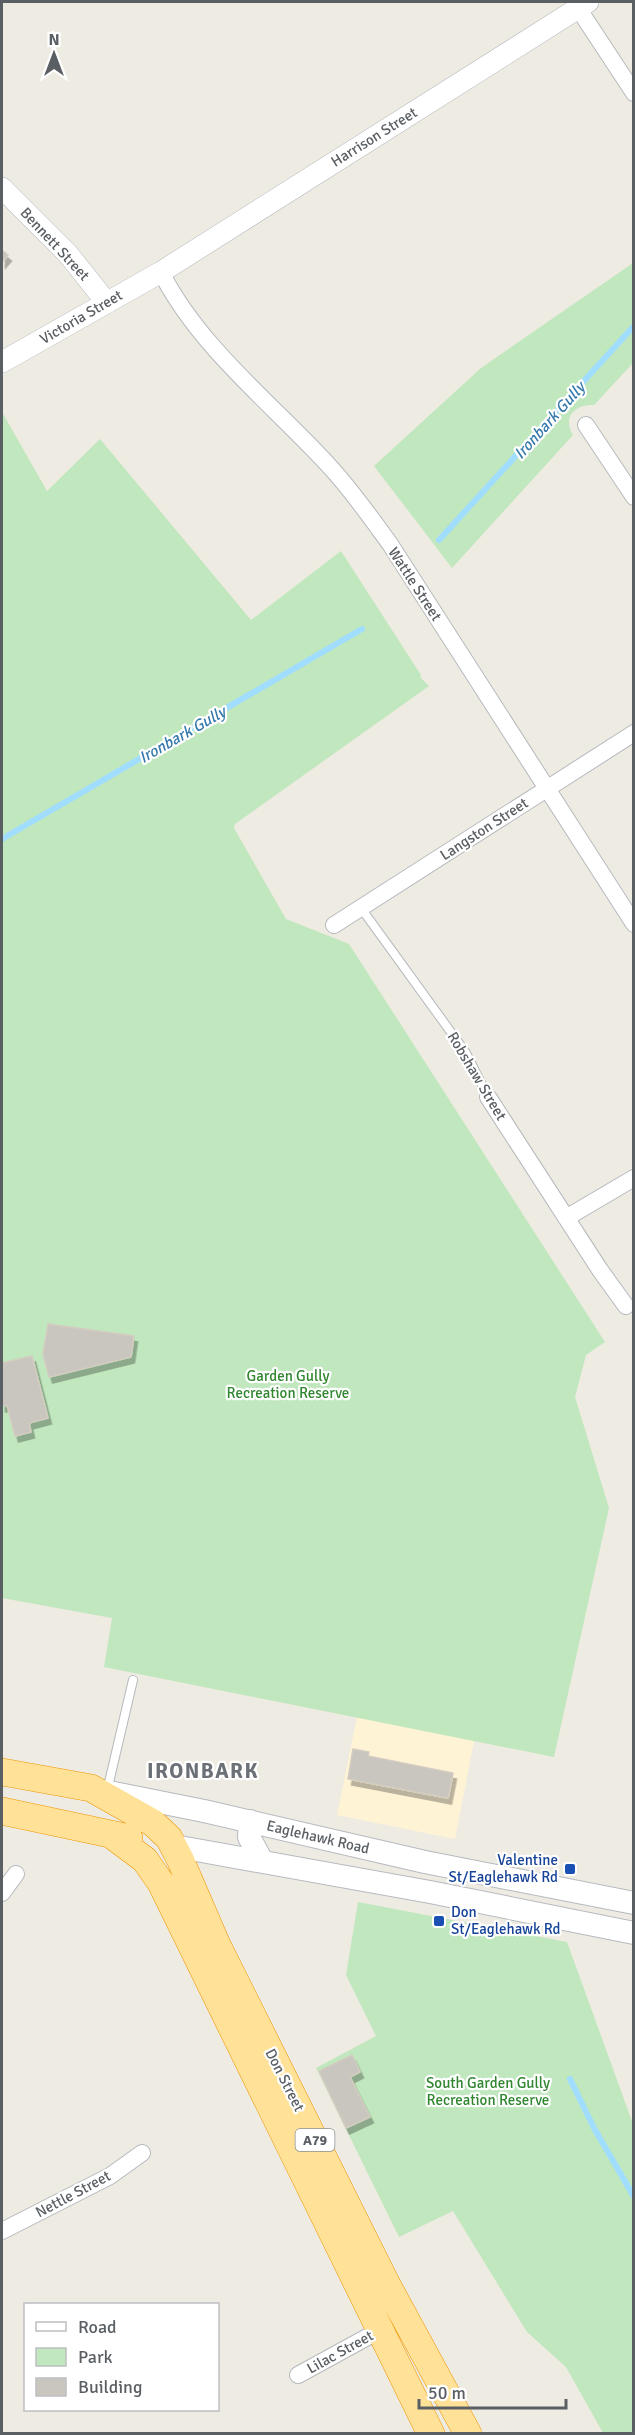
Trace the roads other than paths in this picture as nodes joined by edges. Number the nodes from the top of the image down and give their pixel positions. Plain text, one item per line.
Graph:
1 (583, 5) edge
2 (633, 93) edge
3 (2, 188) edge
4 (161, 272) junction
5 (107, 303) junction
6 (2, 362) edge
7 (586, 425) dead end
8 (633, 497) edge
9 (633, 733) edge
10 (546, 789) junction
11 (361, 908) junction
12 (633, 924) edge
13 (334, 925) dead end
14 (488, 1097) joint
15 (633, 1178) edge
16 (566, 1218) junction
17 (630, 1309) edge
18 (133, 1680) dead end
19 (2, 1772) edge
20 (99, 1790) junction
21 (2, 1811) edge
22 (250, 1821) junction
23 (113, 1836) junction
24 (174, 1846) junction
25 (262, 1862) junction
26 (16, 1874) dead end
27 (2, 1893) edge
28 (633, 1904) edge
29 (633, 1933) edge
30 (142, 2153) dead end
31 (2, 2232) edge
32 (382, 2329) junction
33 (298, 2375) dead end
34 (431, 2433) edge
35 (468, 2433) edge

1 - 2 street
1 - 4 street, Harrison Street
3 - 5 street, Bennett Street
4 - 5 street, Victoria Street
4 - 10 street, Wattle Street
5 - 6 street, Victoria Street
7 - 8 street
9 - 10 street, Langston Street
10 - 11 street, Langston Street
10 - 12 street, Wattle Street
11 - 13 street, Langston Street
11 - 14 lane, Robshaw Street
14 - 16 street, Robshaw Street
15 - 16 street
16 - 17 street, Robshaw Street
18 - 20 lane
19 - 20 highway, Eaglehawk Road / A79
20 - 22 main road, Eaglehawk Road
20 - 24 highway, Don Street / A79
21 - 23 highway, A79
22 - 25 main road
22 - 28 main road, Eaglehawk Road
23 - 24 highway
23 - 32 highway, Don Street / A79
24 - 25 main road
24 - 35 highway, Don Street / A79
25 - 29 main road
26 - 27 street
30 - 31 street, Nettle Street
32 - 33 street, Lilac Street
32 - 34 highway, Don Street / A79

